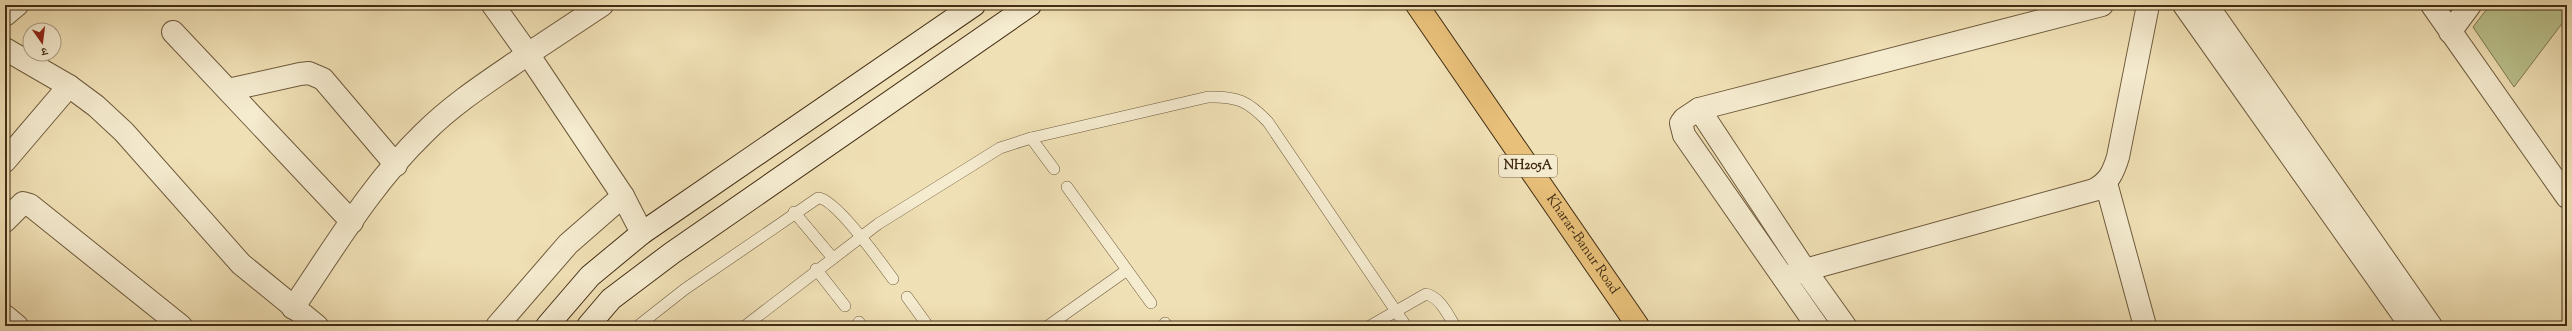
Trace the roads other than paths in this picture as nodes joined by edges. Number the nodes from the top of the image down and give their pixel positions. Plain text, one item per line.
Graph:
1 (17, 5) edge
2 (492, 5) edge
3 (602, 5) edge
4 (974, 5) edge
5 (1030, 5) edge
6 (1417, 5) edge
7 (2102, 5) edge
8 (2148, 5) edge
9 (2184, 5) edge
10 (2207, 5) edge
11 (2432, 5) edge
12 (2470, 5) edge
13 (5, 15) edge
14 (173, 32) dead end
15 (2450, 32) junction
16 (5, 49) edge
17 (528, 54) junction
18 (70, 86) junction
19 (228, 90) junction
20 (1699, 109) junction
21 (2285, 133) junction
22 (1031, 138) junction
23 (5, 160) edge
24 (396, 165) junction
25 (1054, 169) dead end
26 (2106, 183) junction
27 (1067, 187) dead end
28 (623, 196) junction
29 (2567, 197) edge
30 (794, 212) junction
31 (5, 222) edge
32 (352, 222) junction
33 (642, 233) junction
34 (860, 236) junction
35 (832, 257) junction
36 (816, 269) junction
37 (1127, 270) junction
38 (1805, 270) junction
39 (1784, 278) junction
40 (893, 279) dead end
41 (907, 297) dead end
42 (1151, 303) dead end
43 (845, 306) dead end
44 (293, 308) junction
45 (1395, 310) junction
46 (5, 316) edge
47 (1450, 324) edge
48 (17, 326) edge
49 (181, 326) edge
50 (317, 326) edge
51 (497, 326) edge
52 (547, 326) edge
53 (588, 326) edge
54 (638, 326) edge
55 (745, 326) edge
56 (928, 326) edge
57 (1048, 326) edge
58 (1370, 326) edge
59 (1406, 326) edge
60 (1638, 326) edge
61 (1817, 326) edge
62 (1845, 326) edge
63 (2145, 326) edge
64 (2410, 326) edge
65 (2431, 326) edge

1 - 13 street
2 - 17 street
3 - 17 street
4 - 33 street
5 - 53 street
6 - 60 highway, Kharar-Banur Road / NH205A
7 - 20 street
8 - 26 street
9 - 21 street
10 - 21 street
11 - 15 street
12 - 15 street
14 - 19 street
15 - 29 street
16 - 18 street
17 - 24 street
17 - 28 street
18 - 23 street
18 - 44 street
19 - 24 street
19 - 32 street
20 - 38 street
20 - 39 street
21 - 64 street
21 - 65 street
22 - 25 lane
22 - 34 lane
22 - 45 lane
24 - 32 street
26 - 38 street
26 - 63 street
27 - 37 lane
28 - 33 street
28 - 51 street
30 - 34 lane
30 - 35 lane
30 - 54 lane
31 - 49 street
32 - 44 street
33 - 52 street
34 - 35 lane
34 - 40 lane
35 - 36 lane
36 - 43 lane
36 - 55 lane
37 - 42 lane
37 - 57 lane
38 - 39 street
38 - 62 street
39 - 61 street
41 - 56 lane
44 - 50 street
45 - 47 lane
45 - 58 lane
45 - 59 lane
46 - 48 street

